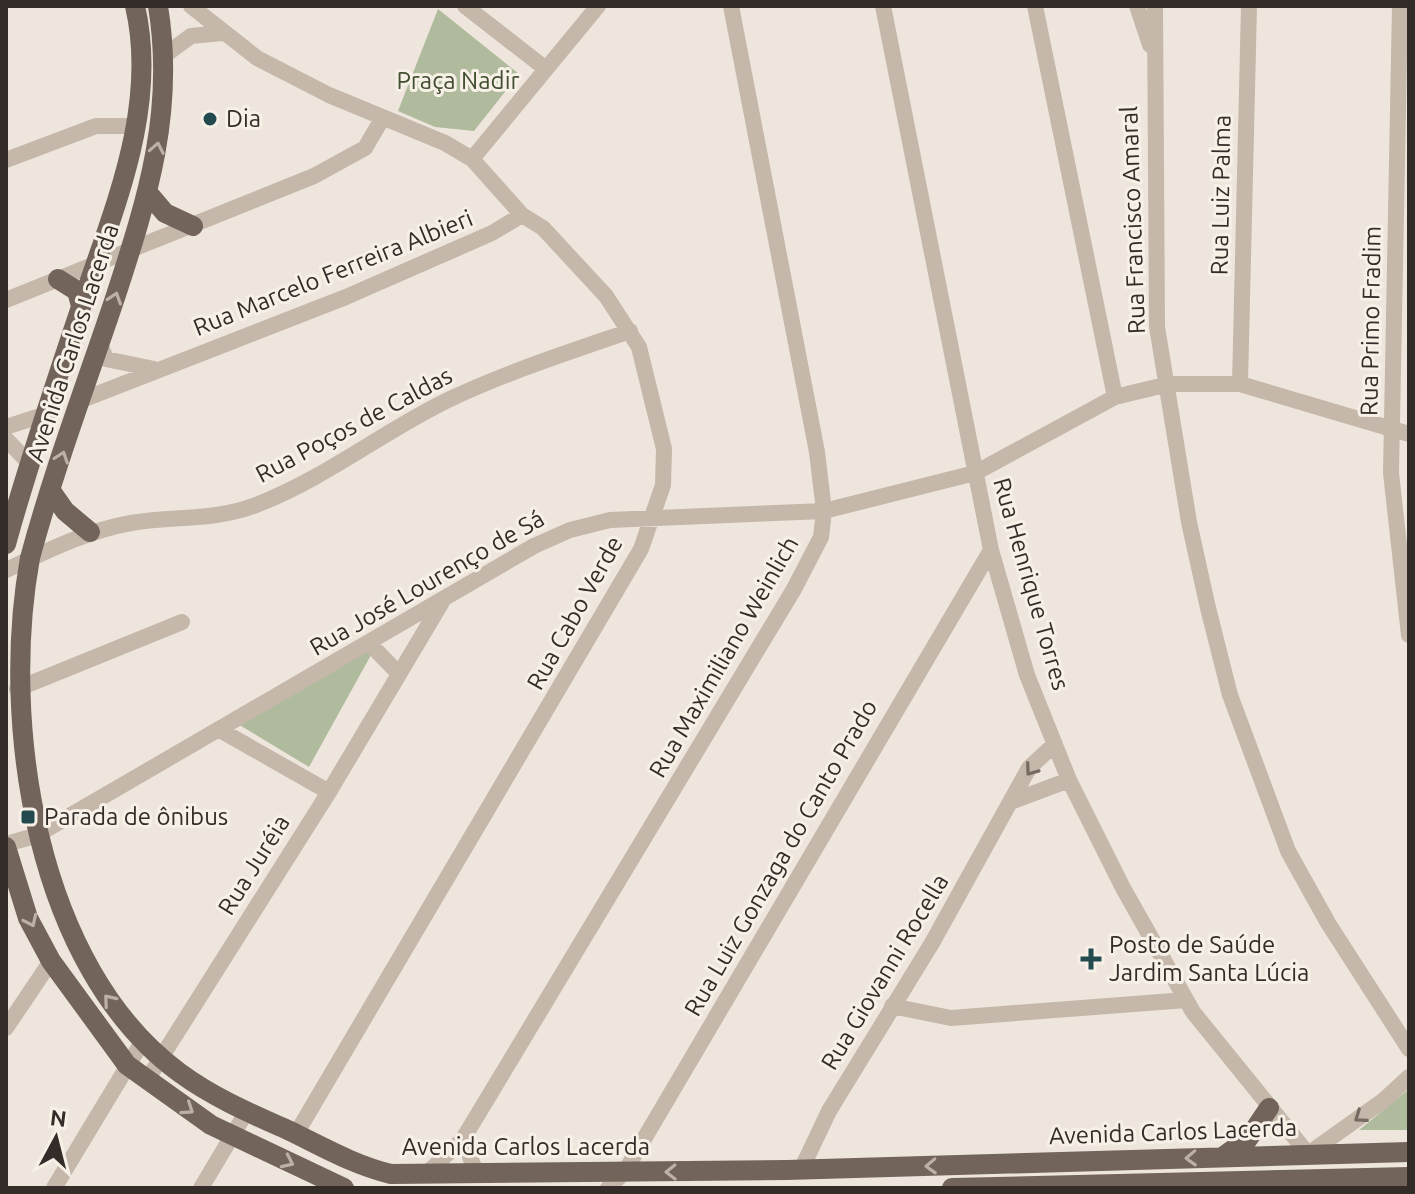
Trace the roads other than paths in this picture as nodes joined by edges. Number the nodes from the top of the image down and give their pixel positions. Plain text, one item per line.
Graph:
1 (135, 6) edge
2 (158, 6) edge
3 (191, 6) edge
4 (465, 6) edge
5 (598, 6) edge
6 (731, 6) edge
7 (883, 6) edge
8 (1035, 6) edge
9 (1137, 6) edge
10 (1155, 6) edge
11 (1249, 6) edge
12 (1400, 6) edge
13 (222, 33) junction
14 (1153, 54) junction
15 (165, 55) junction
16 (546, 69) junction
17 (1404, 118) edge
18 (382, 119) junction
19 (136, 126) junction
20 (472, 159) junction
21 (6, 160) edge
22 (148, 193) junction
23 (522, 215) junction
24 (193, 226) junction
25 (130, 251) junction
26 (95, 264) junction
27 (1402, 272) edge
28 (58, 279) junction
29 (6, 300) edge
30 (81, 306) junction
31 (630, 331) junction
32 (100, 344) junction
33 (159, 370) junction
34 (1169, 384) junction
35 (1240, 384) junction
36 (1115, 397) junction
37 (82, 400) junction
38 (46, 414) junction
39 (6, 427) edge
40 (1401, 433) edge
41 (6, 439) edge
42 (30, 464) junction
43 (975, 473) junction
44 (51, 491) junction
45 (824, 511) junction
46 (651, 516) junction
47 (90, 532) junction
48 (6, 544) edge
49 (991, 550) junction
50 (30, 559) junction
51 (6, 570) edge
52 (443, 601) junction
53 (182, 622) dead end
54 (1408, 624) edge
55 (369, 643) junction
56 (399, 674) junction
57 (17, 689) junction
58 (220, 730) junction
59 (1055, 744) junction
60 (1069, 780) junction
61 (329, 792) junction
62 (1013, 801) junction
63 (35, 836) junction
64 (6, 846) edge
65 (51, 961) junction
66 (1186, 1000) junction
67 (892, 1006) junction
68 (6, 1028) edge
69 (144, 1039) junction
70 (1409, 1049) edge
71 (162, 1057) junction
72 (127, 1065) junction
73 (1409, 1077) edge
74 (147, 1080) junction
75 (1269, 1108) junction
76 (247, 1111) junction
77 (296, 1134) junction
78 (232, 1135) junction
79 (463, 1139) junction
80 (1409, 1152) edge
81 (1308, 1154) junction
82 (1222, 1157) junction
83 (358, 1165) junction
84 (624, 1173) junction
85 (425, 1175) junction
86 (477, 1175) junction
87 (791, 1176) edge
88 (1409, 1177) edge
89 (1306, 1183) edge
90 (1275, 1184) edge
91 (54, 1188) edge
92 (201, 1188) edge
93 (345, 1188) edge
94 (608, 1188) edge
95 (952, 1188) edge

1 - 19 main road, Avenida Carlos Lacerda
2 - 15 main road, Avenida Carlos Lacerda
3 - 13 street, Rua Cabo Verde
4 - 16 street
5 - 16 street
6 - 45 street, Rua Maximiliano Weinlich
7 - 43 street, Rua Henrique Torres
8 - 36 street
9 - 14 street, Rua Francisco Amaral
10 - 14 street, Rua Francisco Amaral
11 - 35 street, Rua Luiz Palma
12 - 17 street, Rua Primo Fradim
13 - 15 street
13 - 18 street, Rua Cabo Verde
14 - 34 street, Rua Francisco Amaral
22 -> 15 main road, Avenida Carlos Lacerda
16 - 20 street
17 - 27 street, Rua Primo Fradim
18 - 20 street, Rua Cabo Verde
18 - 24 street
19 - 21 street
19 - 26 main road, Avenida Carlos Lacerda
20 - 23 street, Rua Cabo Verde
22 - 24 main road
22 - 25 main road, Avenida Carlos Lacerda
23 - 31 street, Rua Cabo Verde
23 - 33 street, Rua Marcelo Ferreira Albieri
24 - 25 street
25 - 26 street
32 -> 25 main road, Avenida Carlos Lacerda
26 - 28 street
26 - 30 main road, Avenida Carlos Lacerda
27 - 40 street, Rua Primo Fradim
28 - 29 street
28 - 30 main road
30 - 38 main road, Avenida Carlos Lacerda
31 - 46 street, Rua Cabo Verde
31 - 47 street, Rua Poços de Caldas
32 - 33 street
32 - 37 main road, Avenida Carlos Lacerda
33 - 37 street, Rua Marcelo Ferreira Albieri
34 - 35 street, Rua José Lourenço de Sá
34 - 36 street, Rua José Lourenço de Sá
34 - 70 street, Rua Francisco Amaral
35 - 40 street, Rua José Lourenço de Sá
36 - 43 street, Rua José Lourenço de Sá
44 -> 37 main road, Avenida Carlos Lacerda
38 - 39 street
38 - 42 main road, Avenida Carlos Lacerda
40 - 54 street, Rua Primo Fradim
41 - 42 street
42 - 48 main road, Avenida Carlos Lacerda
43 - 45 street, Rua José Lourenço de Sá
43 - 49 street, Rua Henrique Torres
44 - 47 main road
44 - 50 main road, Avenida Carlos Lacerda
45 - 46 street, Rua José Lourenço de Sá
45 - 79 street, Rua Maximiliano Weinlich
46 - 52 street, Rua José Lourenço de Sá
46 - 77 street, Rua Cabo Verde
47 - 50 street, Rua Poços de Caldas
49 - 59 street, Rua Henrique Torres
49 - 84 street, Rua Luiz Gonzaga do Canto Prado
50 - 51 street, Rua Poços de Caldas
50 - 57 main road, Avenida Carlos Lacerda
52 - 55 street, Rua José Lourenço de Sá
52 - 56 street, Rua Juréia
53 - 57 street
55 - 56 street
55 - 58 street, Rua José Lourenço de Sá
56 - 61 street, Rua Juréia
57 - 63 main road, Avenida Carlos Lacerda
58 - 61 street
58 - 63 street, Rua José Lourenço de Sá
59 - 60 street, Rua Henrique Torres
59 -> 62 street, Rua Giovanni Rocella
60 - 62 street
60 - 66 street, Rua Henrique Torres
61 - 71 street, Rua Juréia
62 - 67 street, Rua Giovanni Rocella
63 - 64 street, Rua José Lourenço de Sá
69 -> 63 main road, Avenida Carlos Lacerda
64 -> 65 main road
65 - 68 street
65 - 72 main road
66 - 67 street
66 - 75 street, Rua Henrique Torres
67 - 87 street, Rua Giovanni Rocella
69 - 71 main road, Avenida Carlos Lacerda
69 - 72 street
71 - 74 street, Rua Juréia
71 - 76 main road, Avenida Carlos Lacerda
72 - 74 main road
72 - 91 street
73 -> 81 street
74 -> 78 main road
75 - 81 street, Rua Henrique Torres
75 - 82 main road
76 - 77 main road, Avenida Carlos Lacerda
76 - 78 street
77 - 83 main road, Avenida Carlos Lacerda
78 - 92 street
78 -> 93 main road
79 - 85 street, Rua Maximiliano Weinlich
79 - 86 street
80 - 81 main road, Avenida Carlos Lacerda
81 - 82 main road, Avenida Carlos Lacerda
81 - 89 street
82 -> 87 main road, Avenida Carlos Lacerda
83 - 85 main road, Avenida Carlos Lacerda
83 - 93 street
84 - 86 main road, Avenida Carlos Lacerda
87 -> 84 main road, Avenida Carlos Lacerda
84 - 94 street, Rua Luiz Gonzaga do Canto Prado
85 - 86 main road, Avenida Carlos Lacerda
88 - 89 main road, Avenida Carlos Lacerda
89 - 90 main road, Avenida Carlos Lacerda
90 - 95 main road, Avenida Carlos Lacerda

